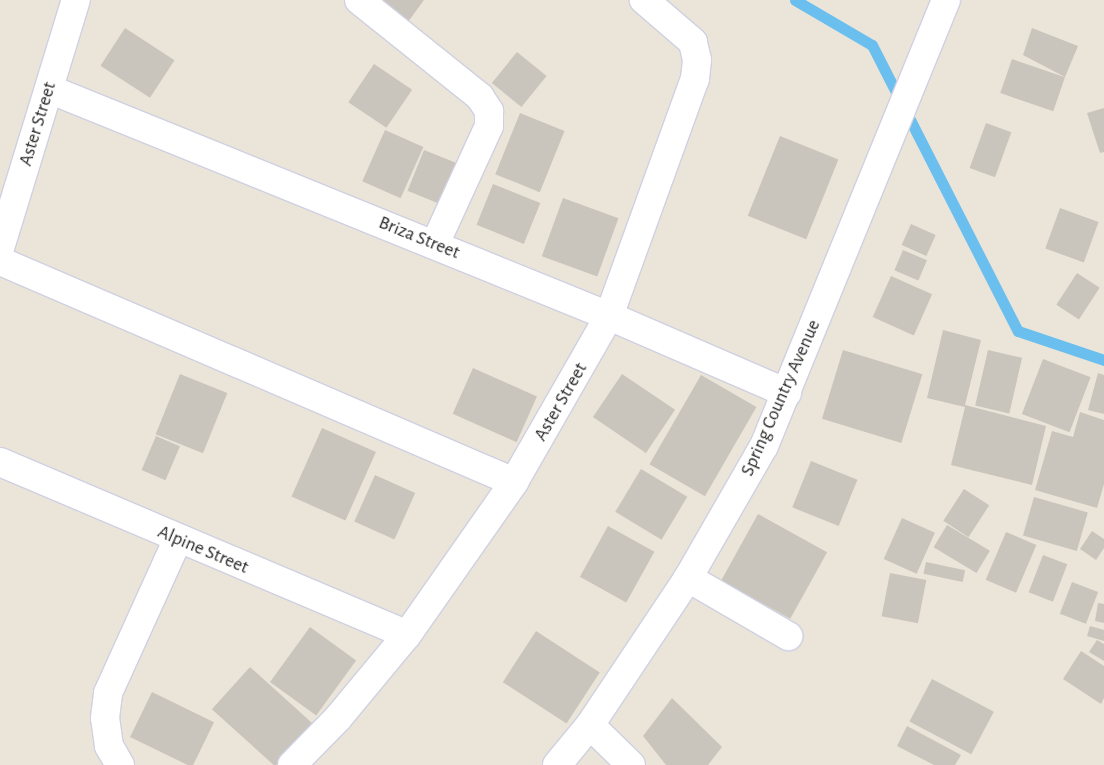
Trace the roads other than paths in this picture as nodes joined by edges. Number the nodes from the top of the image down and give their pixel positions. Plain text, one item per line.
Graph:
1 (76, 0) edge
2 (359, 0) edge
3 (644, 0) edge
4 (946, 0) edge
5 (49, 89) junction
6 (435, 244) junction
7 (0, 248) edge
8 (0, 261) edge
9 (609, 316) junction
10 (787, 393) junction
11 (0, 462) edge
12 (514, 482) junction
13 (178, 539) junction
14 (688, 578) junction
15 (407, 635) junction
16 (788, 636) dead end
17 (590, 725) junction
18 (120, 765) edge
19 (292, 765) edge
20 (557, 765) edge
21 (632, 765) edge

1 - 5 street, Aster Street
2 - 6 street
3 - 9 street, Aster Street
4 - 10 street, Spring Country Avenue
5 - 6 street, Briza Street
5 - 7 street, Aster Street
6 - 9 street, Briza Street
8 - 12 street
9 - 10 street, Briza Street
9 - 12 street, Aster Street
10 - 14 street, Spring Country Avenue
11 - 13 street, Alpine Street
12 - 15 street, Aster Street
13 - 15 street, Alpine Street
13 - 18 street
14 - 16 street
14 - 17 street, Spring Country Avenue
15 - 19 street, Aster Street
17 - 20 street, Spring Country Avenue
17 - 21 street

